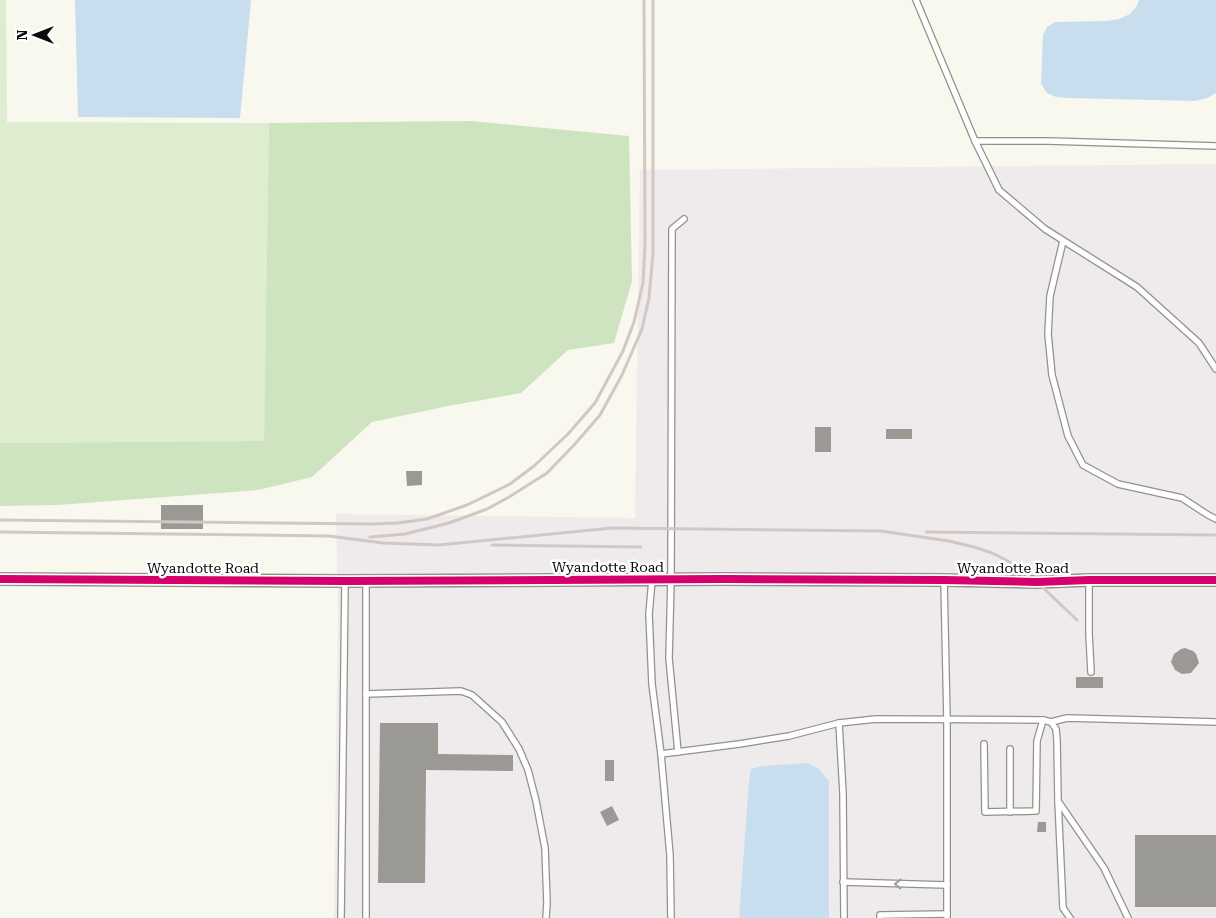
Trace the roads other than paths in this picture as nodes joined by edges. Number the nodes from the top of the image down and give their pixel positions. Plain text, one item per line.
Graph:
1 (916, 0) edge
2 (976, 141) junction
3 (1216, 146) edge
4 (684, 219) dead end
5 (1064, 241) junction
6 (1216, 369) edge
7 (1216, 519) edge
8 (0, 579) edge
9 (671, 579) junction
10 (652, 580) junction
11 (944, 580) junction
12 (1089, 580) junction
13 (1216, 580) edge
14 (345, 581) junction
15 (366, 581) junction
16 (1091, 672) dead end
17 (366, 694) junction
18 (947, 720) junction
19 (1044, 720) junction
20 (1051, 722) junction
21 (1216, 722) edge
22 (839, 723) junction
23 (984, 744) dead end
24 (1010, 749) dead end
25 (678, 752) junction
26 (661, 754) junction
27 (1058, 801) junction
28 (1010, 812) junction
29 (843, 882) junction
30 (947, 885) junction
31 (947, 916) edge
32 (341, 918) edge
33 (366, 918) edge
34 (546, 918) edge
35 (671, 918) edge
36 (844, 918) edge
37 (880, 918) edge
38 (1070, 918) edge
39 (1128, 918) edge

1 - 2 lane
2 - 3 lane
2 - 5 lane
4 - 9 lane
5 - 6 lane
5 - 7 lane
8 - 14 street, Wyandotte Road
9 - 10 street, Wyandotte Road
9 - 11 street, Wyandotte Road
9 - 25 lane
10 - 15 street, Wyandotte Road
10 - 26 lane
11 - 12 street, Wyandotte Road
11 - 18 lane
12 - 13 street, Wyandotte Road
12 - 16 lane
14 - 15 street, Wyandotte Road
14 - 32 lane
15 - 17 lane
17 - 33 lane
17 - 34 lane
18 - 19 lane
18 - 22 lane
18 - 30 lane
19 - 20 lane
19 - 28 lane
20 - 21 lane
20 - 27 lane
22 - 25 lane
22 - 29 lane
23 - 28 lane
24 - 28 lane
25 - 26 lane
26 - 35 lane
27 - 38 lane
27 - 39 lane
30 -> 29 lane
29 - 36 lane
30 - 31 lane
31 - 37 lane

